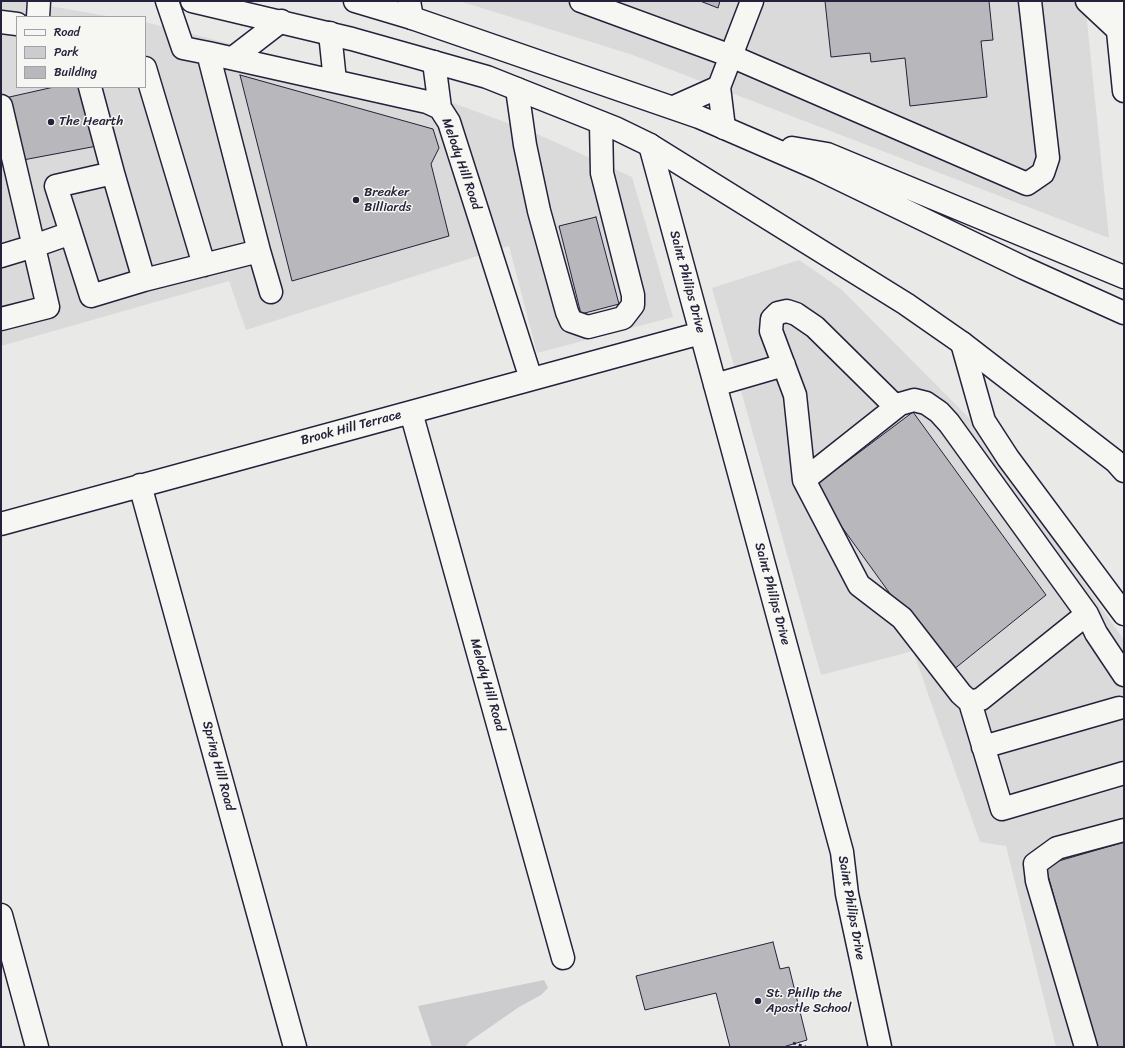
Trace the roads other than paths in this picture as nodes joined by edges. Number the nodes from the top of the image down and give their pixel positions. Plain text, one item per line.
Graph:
1 (39, 1) edge
2 (167, 1) edge
3 (192, 1) edge
4 (355, 1) edge
5 (581, 1) edge
6 (752, 1) edge
7 (1030, 1) edge
8 (1087, 1) edge
9 (1115, 1) edge
10 (411, 9) edge
11 (38, 16) edge
12 (281, 21) junction
13 (1, 22) edge
14 (16, 24) edge
15 (1118, 30) junction
16 (330, 34) junction
17 (208, 53) junction
18 (731, 56) junction
19 (233, 58) junction
20 (434, 62) junction
21 (146, 71) edge
22 (335, 81) junction
23 (719, 87) junction
24 (90, 88) edge
25 (517, 89) junction
26 (1124, 91) edge
27 (1, 106) edge
28 (674, 107) junction
29 (440, 108) junction
30 (601, 123) junction
31 (724, 128) junction
32 (754, 140) junction
33 (650, 145) junction
34 (113, 173) junction
35 (71, 233) junction
36 (34, 246) junction
37 (259, 251) junction
38 (1, 256) edge
39 (204, 265) junction
40 (1124, 277) edge
41 (144, 280) junction
42 (271, 292) dead end
43 (1124, 313) edge
44 (1, 319) edge
45 (700, 333) junction
46 (962, 343) junction
47 (784, 365) junction
48 (531, 379) junction
49 (715, 385) junction
50 (896, 407) junction
51 (411, 412) junction
52 (1120, 466) edge
53 (804, 480) junction
54 (140, 485) junction
55 (1, 524) edge
56 (1087, 614) junction
57 (1124, 614) edge
58 (1124, 675) edge
59 (970, 702) junction
60 (1122, 707) edge
61 (983, 747) junction
62 (1124, 773) edge
63 (1124, 830) edge
64 (1, 915) edge
65 (563, 958) dead end
66 (37, 1047) edge
67 (295, 1047) edge
68 (880, 1047) edge
69 (1086, 1047) edge

1 - 11 main road
2 - 17 main road, Melody Hill Road
3 - 12 main road
4 - 10 main road
5 - 18 main road
6 - 18 main road
7 - 18 main road
8 - 15 main road
9 - 15 main road
10 - 28 main road
12 - 16 main road
12 - 19 main road
13 - 14 main road
15 - 26 main road
16 - 20 main road
16 - 22 main road
17 - 19 main road, Melody Hill Road
17 - 37 main road
18 - 23 main road
19 - 22 main road, Melody Hill Road
20 - 25 main road
20 - 29 main road
21 - 39 main road
22 - 29 main road, Melody Hill Road
23 - 28 main road
23 - 31 main road
24 - 34 main road
25 - 30 main road
25 - 30 main road
27 - 36 main road
28 - 31 main road
29 - 48 main road, Melody Hill Road
30 - 33 main road
31 - 32 main road
32 - 40 main road
32 - 43 main road
33 - 45 main road, Saint Philips Drive
33 - 46 main road
34 - 35 main road
34 - 41 main road
35 - 36 main road
35 - 41 main road
36 - 38 main road
36 - 44 main road
37 - 39 main road
37 - 42 main road
39 - 41 main road
45 - 48 main road, Brook Hill Terrace
45 - 49 main road, Saint Philips Drive
46 - 52 main road
46 - 57 main road
47 - 49 main road
47 - 50 main road
47 - 53 main road
48 - 51 main road, Brook Hill Terrace
49 - 68 main road, Saint Philips Drive
50 - 53 main road
50 - 56 main road
51 - 54 main road, Brook Hill Terrace
51 - 65 main road, Melody Hill Road
53 - 59 main road
54 - 55 main road, Brook Hill Terrace
54 - 67 main road, Spring Hill Road
56 - 58 main road
56 - 59 main road
59 - 61 main road
60 - 61 main road
61 - 62 main road
63 - 69 main road
64 - 66 main road

